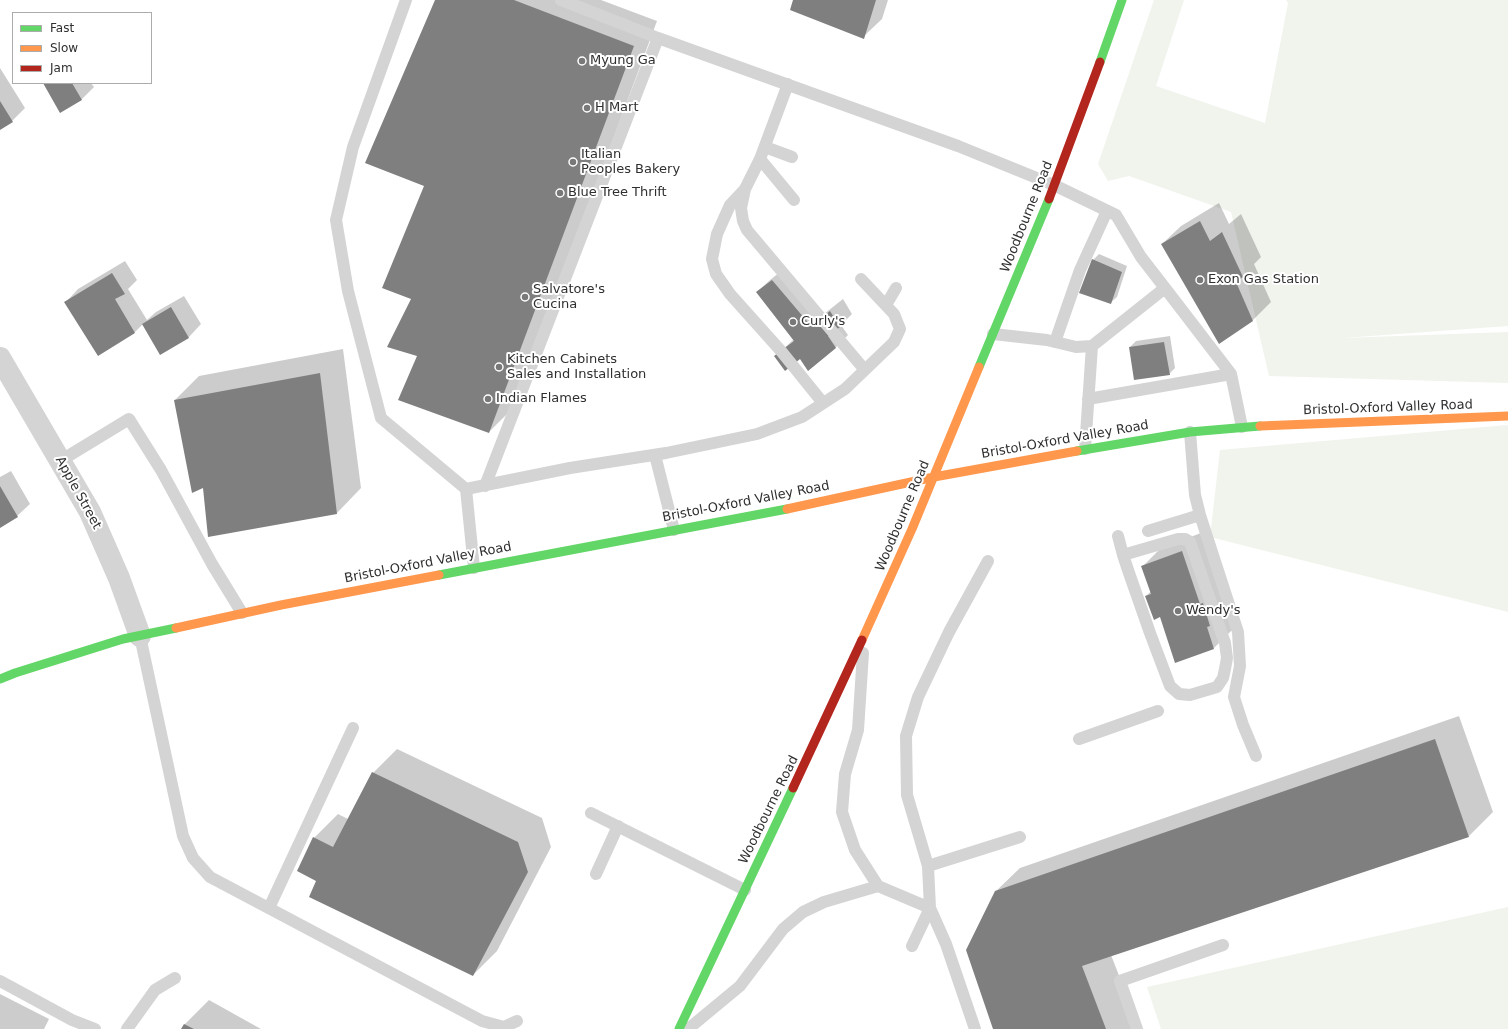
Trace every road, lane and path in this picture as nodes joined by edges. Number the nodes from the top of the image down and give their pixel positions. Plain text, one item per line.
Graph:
1 (406, 0) edge
2 (561, 0) edge
3 (1122, 0) edge
4 (658, 38) junction
5 (788, 84) junction
6 (765, 146) junction
7 (792, 157) dead end
8 (760, 159) junction
9 (1054, 185) junction
10 (745, 189) junction
11 (794, 200) dead end
12 (1107, 211) junction
13 (861, 279) dead end
14 (896, 288) dead end
15 (1165, 288) junction
16 (886, 305) junction
17 (993, 334) junction
18 (1055, 342) junction
19 (1092, 346) junction
20 (0, 358) edge
21 (864, 369) junction
22 (1231, 374) junction
23 (1088, 399) junction
24 (824, 403) junction
25 (1508, 416) edge
26 (1242, 427) junction
27 (1190, 432) junction
28 (1085, 449) junction
29 (655, 455) junction
30 (60, 461) junction
31 (934, 477) junction
32 (485, 486) junction
33 (466, 489) junction
34 (1200, 515) junction
35 (674, 530) junction
36 (1148, 531) dead end
37 (1118, 536) dead end
38 (1124, 555) junction
39 (988, 561) dead end
40 (474, 568) junction
41 (242, 613) junction
42 (140, 636) junction
43 (863, 638) junction
44 (0, 679) edge
45 (1158, 711) dead end
46 (353, 728) dead end
47 (1079, 739) dead end
48 (1256, 756) dead end
49 (591, 813) dead end
50 (618, 826) junction
51 (1020, 837) dead end
52 (928, 866) junction
53 (596, 874) dead end
54 (878, 886) junction
55 (745, 890) junction
56 (269, 908) junction
57 (930, 908) junction
58 (1223, 945) dead end
59 (912, 946) dead end
60 (175, 978) dead end
61 (0, 981) edge
62 (517, 1021) dead end
63 (95, 1029) edge
64 (127, 1029) edge
65 (678, 1029) edge
66 (688, 1029) edge
67 (975, 1029) edge
68 (1137, 1029) edge

1 - 33 lane
2 - 4 lane
3 - 9 main road, Woodbourne Road
4 - 5 lane
4 - 32 lane
5 - 6 lane
5 - 9 lane
6 - 7 lane
6 - 8 lane
8 - 10 lane
8 - 11 lane
9 - 12 lane
9 - 17 main road, Woodbourne Road
10 - 21 lane
10 - 24 lane
12 - 15 lane
12 - 18 lane
13 - 16 lane
14 - 16 lane
15 - 19 lane
15 - 22 lane
16 - 21 lane
17 - 18 lane
17 - 31 main road, Woodbourne Road
18 - 19 lane
19 - 23 lane
20 - 30 street, Apple Street
21 - 24 lane
22 - 23 lane
22 - 26 lane
23 - 28 lane
24 - 29 lane
25 - 26 main road, Bristol-Oxford Valley Road
26 - 27 main road, Bristol-Oxford Valley Road
27 - 28 main road, Bristol-Oxford Valley Road
27 - 34 lane
28 - 31 main road, Bristol-Oxford Valley Road
29 - 32 lane
29 - 35 lane
30 - 41 lane
30 - 42 street, Apple Street
31 - 35 main road, Bristol-Oxford Valley Road
31 - 43 main road, Woodbourne Road
32 - 33 lane
33 - 40 lane
34 - 36 lane
34 - 48 lane
35 - 40 main road, Bristol-Oxford Valley Road
37 - 38 lane
38 - 38 lane
39 - 52 lane
40 - 41 main road, Bristol-Oxford Valley Road
41 - 42 main road, Bristol-Oxford Valley Road
42 - 44 main road, Bristol-Oxford Valley Road
42 - 56 lane
43 - 54 lane
43 - 55 main road, Woodbourne Road
45 - 47 lane
46 - 56 lane
49 - 50 lane
50 - 53 lane
50 - 55 lane
51 - 52 lane
52 - 57 lane
54 - 57 lane
54 - 66 lane
55 - 65 main road, Woodbourne Road
56 - 62 lane
57 - 59 lane
57 - 67 lane
58 - 68 lane
60 - 64 lane
61 - 63 lane

